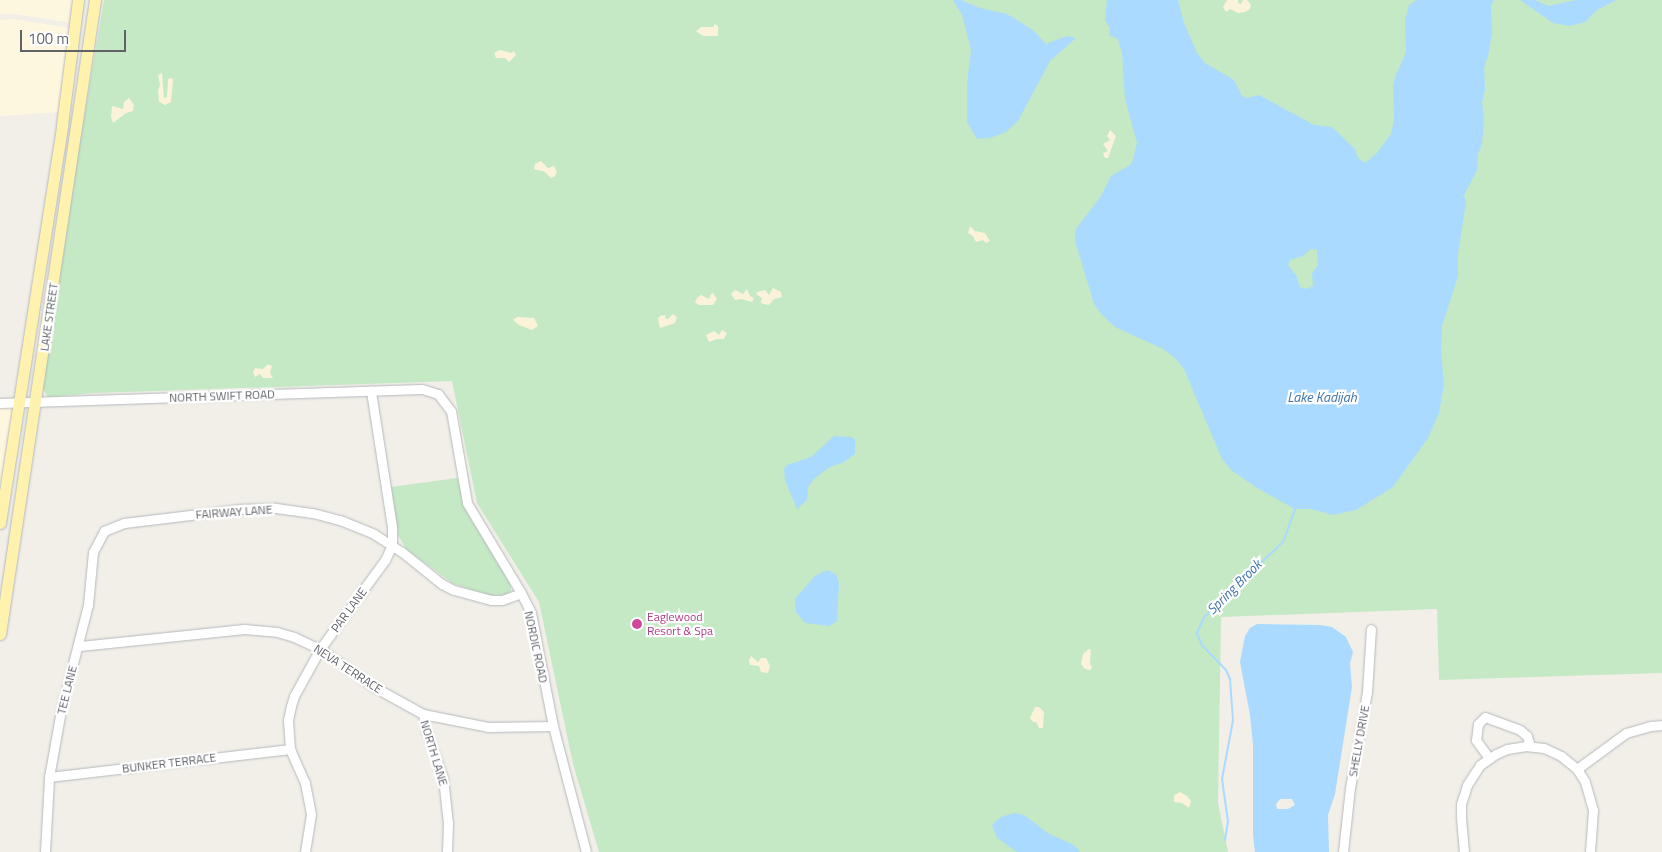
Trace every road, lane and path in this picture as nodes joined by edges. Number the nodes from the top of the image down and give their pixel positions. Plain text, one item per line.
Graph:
1 (78, 0) edge
2 (95, 0) edge
3 (371, 391) junction
4 (442, 398) joint
5 (0, 403) edge
6 (18, 403) junction
7 (36, 403) junction
8 (0, 523) edge
9 (104, 531) joint
10 (392, 545) junction
11 (522, 593) junction
12 (1371, 629) dead end
13 (0, 634) edge
14 (80, 646) junction
15 (320, 649) junction
16 (422, 714) junction
17 (1662, 725) edge
18 (554, 726) junction
19 (1530, 746) junction
20 (290, 748) junction
21 (1489, 758) junction
22 (1577, 769) junction
23 (49, 776) junction
24 (45, 852) edge
25 (306, 852) edge
26 (447, 852) edge
27 (586, 852) edge
28 (1343, 852) edge
29 (1464, 852) edge
30 (1590, 852) edge

1 - 6 main road, LAKE STREET
2 - 7 main road, LAKE STREET
3 - 4 street, NORTH SWIFT ROAD
3 - 7 street, NORTH SWIFT ROAD
3 - 10 street
4 - 11 street, NORDIC ROAD
5 - 6 street, NORTH SWIFT ROAD
6 - 7 street, NORTH SWIFT ROAD
6 - 8 main road, LAKE STREET
7 - 13 main road, LAKE STREET
9 - 10 street, FAIRWAY LANE
9 - 14 street, TEE LANE
10 - 11 street, FAIRWAY LANE
10 - 15 street, PAR LANE
11 - 18 street, NORDIC ROAD
12 - 28 street, SHELLY DRIVE
14 - 15 street, NEVA TERRACE
14 - 23 street, TEE LANE
15 - 16 street, NEVA TERRACE
15 - 20 street, PAR LANE
16 - 18 street, NEVA TERRACE
16 - 26 street, NORTH LANE
17 - 22 street
18 - 27 street, NORDIC ROAD
19 - 21 street
19 - 21 street
19 - 22 street
20 - 23 street, BUNKER TERRACE
20 - 25 street, PAR LANE
21 - 29 street
22 - 30 street
23 - 24 street, TEE LANE

